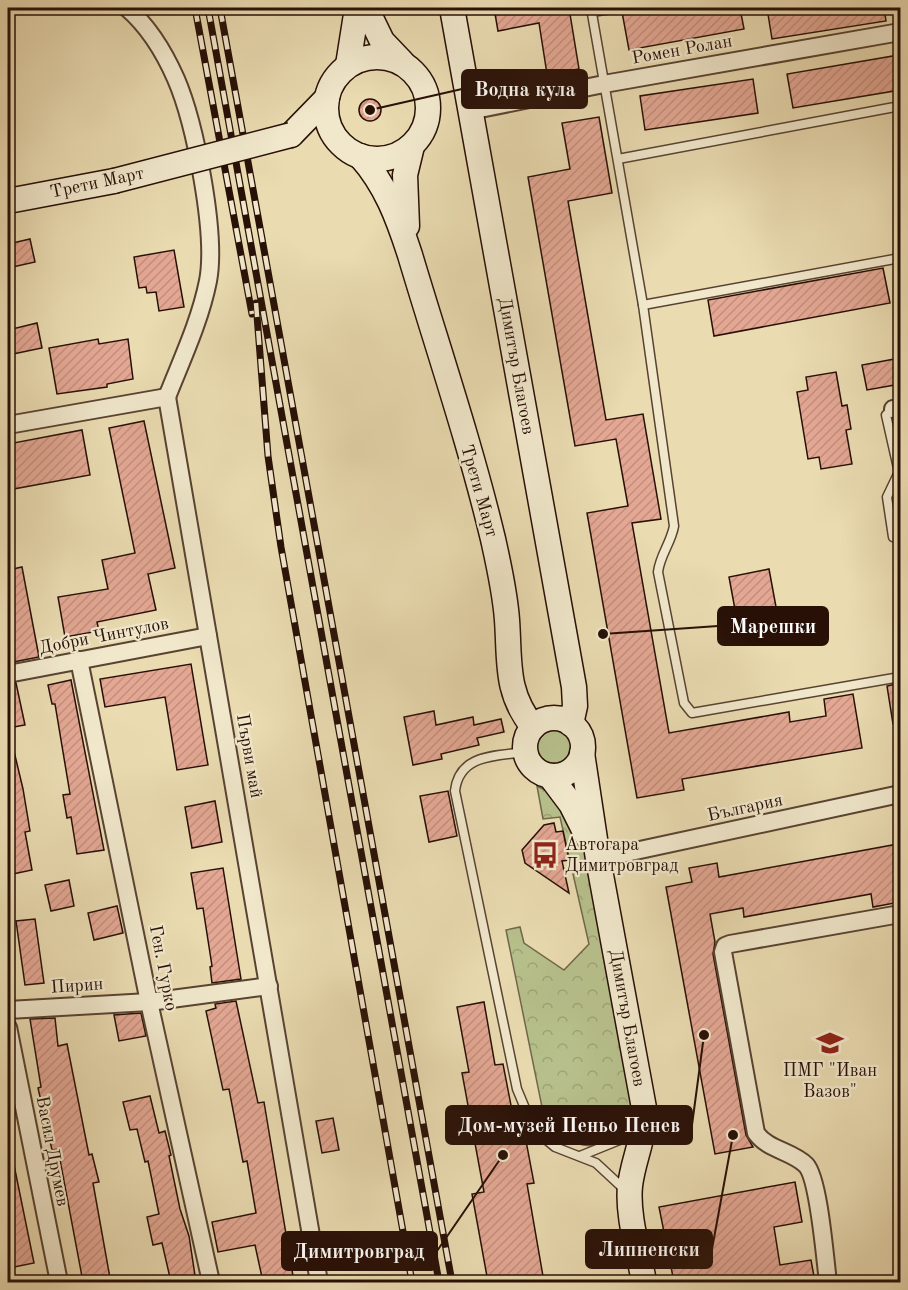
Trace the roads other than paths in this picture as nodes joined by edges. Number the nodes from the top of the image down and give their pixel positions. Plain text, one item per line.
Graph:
1 (127, 8) edge
2 (357, 8) edge
3 (366, 8) edge
4 (452, 8) edge
5 (617, 8) edge
6 (592, 10) edge
7 (900, 32) edge
8 (348, 65) junction
9 (405, 65) junction
10 (604, 84) junction
11 (327, 98) junction
12 (900, 106) edge
13 (470, 111) junction
14 (291, 135) junction
15 (339, 142) junction
16 (415, 143) junction
17 (360, 156) junction
18 (618, 159) junction
19 (8, 201) edge
20 (410, 255) junction
21 (900, 258) edge
22 (643, 305) junction
23 (167, 397) junction
24 (897, 408) edge
25 (8, 425) edge
26 (899, 475) edge
27 (893, 537) dead end
28 (208, 636) junction
29 (79, 660) junction
30 (8, 674) edge
31 (900, 677) edge
32 (571, 724) junction
33 (533, 727) junction
34 (525, 752) junction
35 (582, 753) junction
36 (550, 776) junction
37 (900, 794) edge
38 (598, 859) junction
39 (900, 914) edge
40 (269, 986) junction
41 (149, 1002) junction
42 (8, 1010) edge
43 (8, 1027) edge
44 (644, 1108) junction
45 (580, 1156) junction
46 (630, 1199) junction
47 (53, 1281) edge
48 (211, 1282) edge
49 (319, 1282) edge
50 (644, 1282) edge
51 (828, 1282) edge

1 - 23 street
2 - 8 street
3 - 9 street
4 - 13 street, Димитър Благоев
5 - 6 lane
6 - 10 lane
7 - 10 street, Ромен Ролан
8 - 9 street
8 - 11 street
9 - 16 street
10 - 13 street, Ромен Ролан
10 - 18 lane
11 - 14 street
11 - 15 street
12 - 18 lane
13 - 32 street, Димитър Благоев
14 - 15 street, Трети Март
14 - 19 street, Трети Март, bridge
15 - 17 street
16 - 17 street
16 - 20 street, Трети Март
17 - 20 street, Трети Март
18 - 22 lane
20 - 33 street, Трети Март
21 - 22 lane
22 - 31 lane
23 - 25 street
23 - 28 street, Първи май
24 - 26 lane
26 - 27 lane
28 - 29 street, Добри Чинтулов
28 - 40 street, Първи май
29 - 30 street, Добри Чинтулов
29 - 41 street, Ген. Гурко
32 - 33 street
32 - 35 street
33 - 34 street
34 - 36 street
34 - 45 lane
35 - 36 street
35 - 38 street, Димитър Благоев
36 - 38 street
37 - 38 street, България
38 - 44 street, Димитър Благоев
39 - 51 street
40 - 41 street, Пирин
40 - 49 street, Първи май
41 - 42 street, Пирин
41 - 48 street, Ген. Гурко
43 - 47 street, Васил Друмев
44 - 45 lane
44 - 46 street, Димитър Благоев
45 - 46 lane
46 - 50 street, Димитър Благоев

